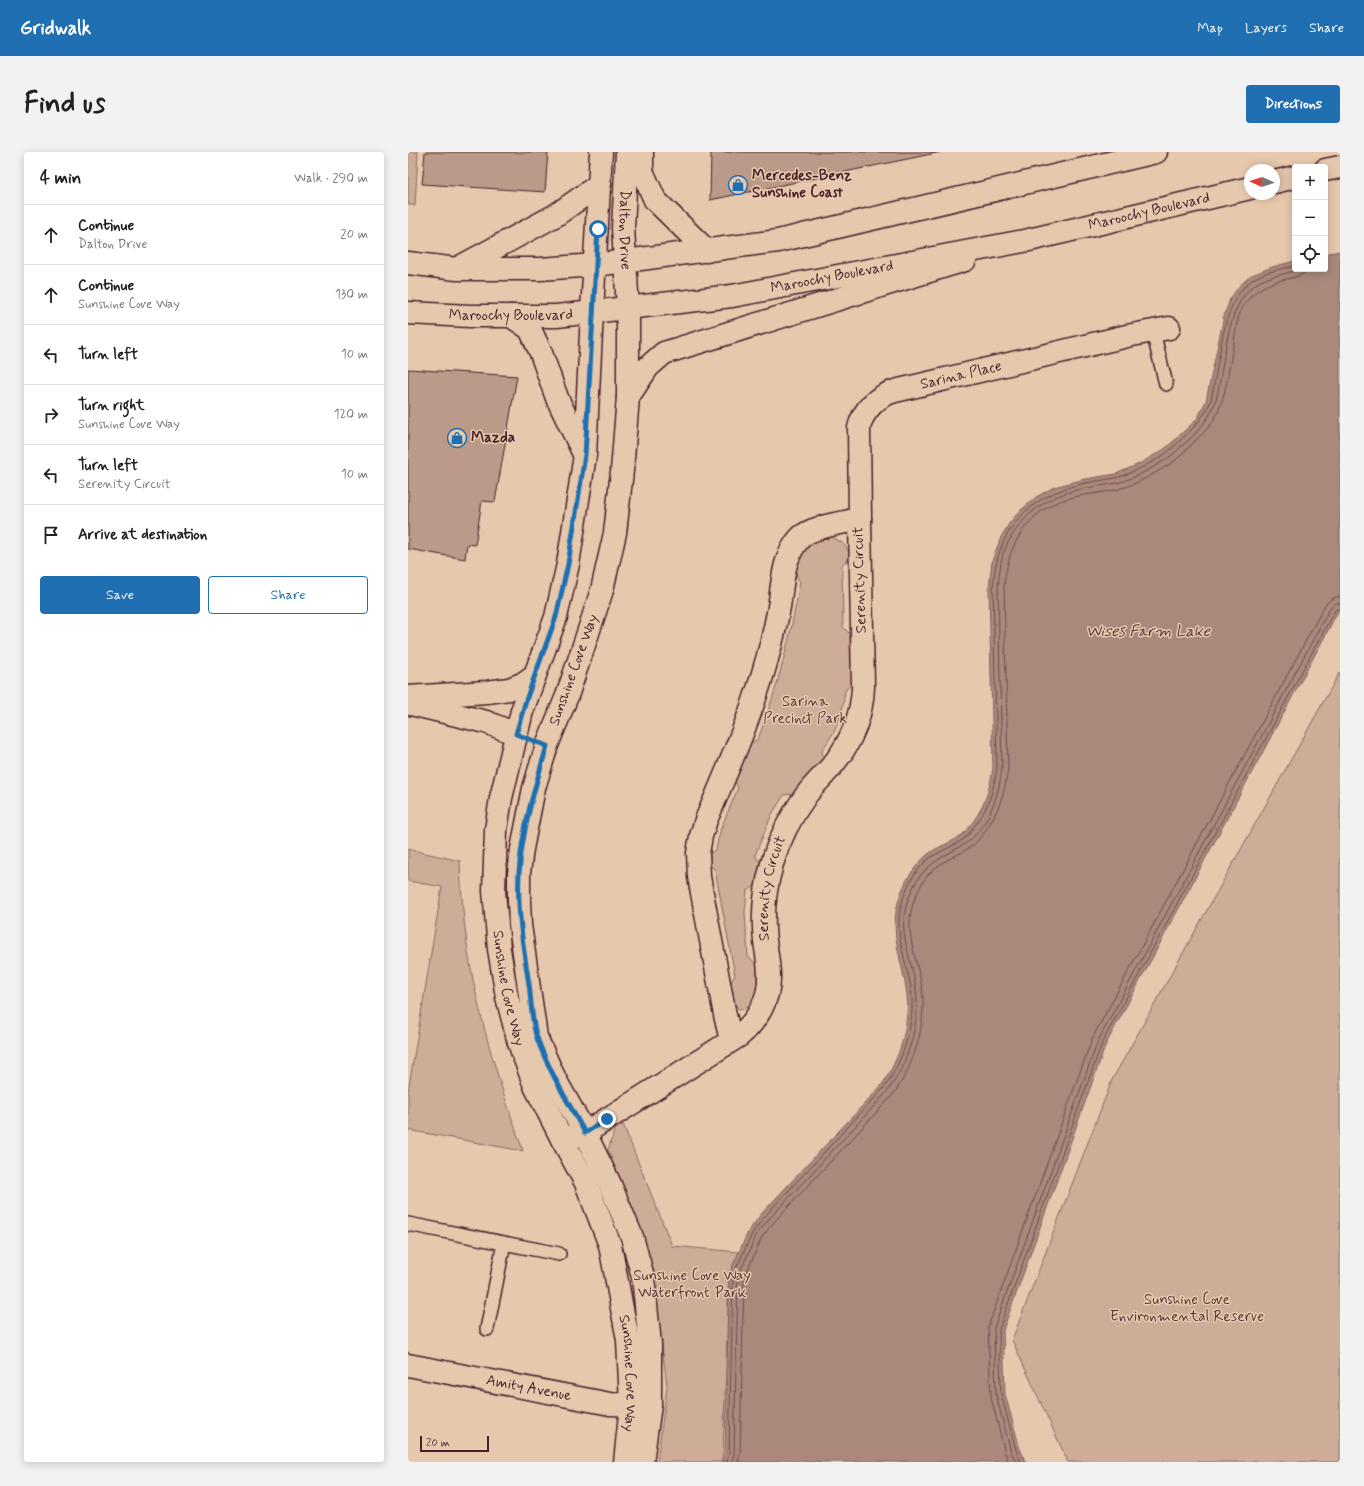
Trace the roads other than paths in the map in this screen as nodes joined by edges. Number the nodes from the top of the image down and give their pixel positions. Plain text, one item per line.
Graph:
1 (602, 152) edge
2 (627, 152) edge
3 (642, 152) edge
4 (1156, 152) edge
5 (1340, 167) edge
6 (1328, 169) edge
7 (1292, 179) edge
8 (1280, 181) edge
9 (600, 184) junction
10 (1244, 189) edge
11 (1029, 240) junction
12 (707, 251) junction
13 (626, 260) junction
14 (408, 263) edge
15 (596, 265) junction
16 (457, 269) junction
17 (628, 308) junction
18 (592, 312) junction
19 (408, 313) edge
20 (512, 316) junction
21 (1161, 330) joint
22 (1166, 384) dead end
23 (628, 397) junction
24 (585, 455) junction
25 (860, 519) junction
26 (535, 676) junction
27 (408, 697) edge
28 (408, 703) edge
29 (516, 734) junction
30 (547, 746) junction
31 (731, 1040) junction
32 (585, 1133) junction
33 (562, 1139) junction
34 (408, 1224) edge
35 (504, 1243) junction
36 (559, 1254) dead end
37 (487, 1329) dead end
38 (408, 1365) edge
39 (640, 1405) junction
40 (624, 1462) edge
41 (642, 1462) edge

1 - 9 street, Dalton Drive
2 - 13 street, Dalton Drive
3 - 12 street
4 - 12 street
5 - 6 street
7 - 8 street
9 - 15 street, Dalton Drive
9 - 16 street
10 - 11 street, Maroochy Boulevard
11 - 17 street, Maroochy Boulevard
11 - 23 street
12 - 13 street
13 - 15 street
13 - 17 street, Dalton Drive
14 - 16 street
15 - 16 street
15 - 18 street, Dalton Drive
17 - 18 street, Maroochy Boulevard
17 - 23 street, Sunshine Cove Way
18 - 20 street, Maroochy Boulevard
18 - 24 street, Sunshine Cove Way
19 - 20 street, Maroochy Boulevard
20 - 24 street
21 - 22 lane
21 - 25 street, Sarina Place
23 - 30 street, Sunshine Cove Way
24 - 26 street, Sunshine Cove Way
25 - 31 street, Serenity Circuit
25 - 31 street, Serenity Circuit
26 - 27 street
26 - 29 street, Sunshine Cove Way
28 - 29 street
29 - 30 street
29 - 33 street, Sunshine Cove Way
30 - 32 street, Sunshine Cove Way
31 - 32 street, Serenity Circuit
32 - 33 street, Serenity Circuit
32 - 39 street, Sunshine Cove Way
33 - 39 street, Sunshine Cove Way
34 - 35 lane
35 - 36 lane
35 - 37 lane
38 - 39 street, Amity Avenue
39 - 40 street, Sunshine Cove Way
39 - 41 street, Sunshine Cove Way

